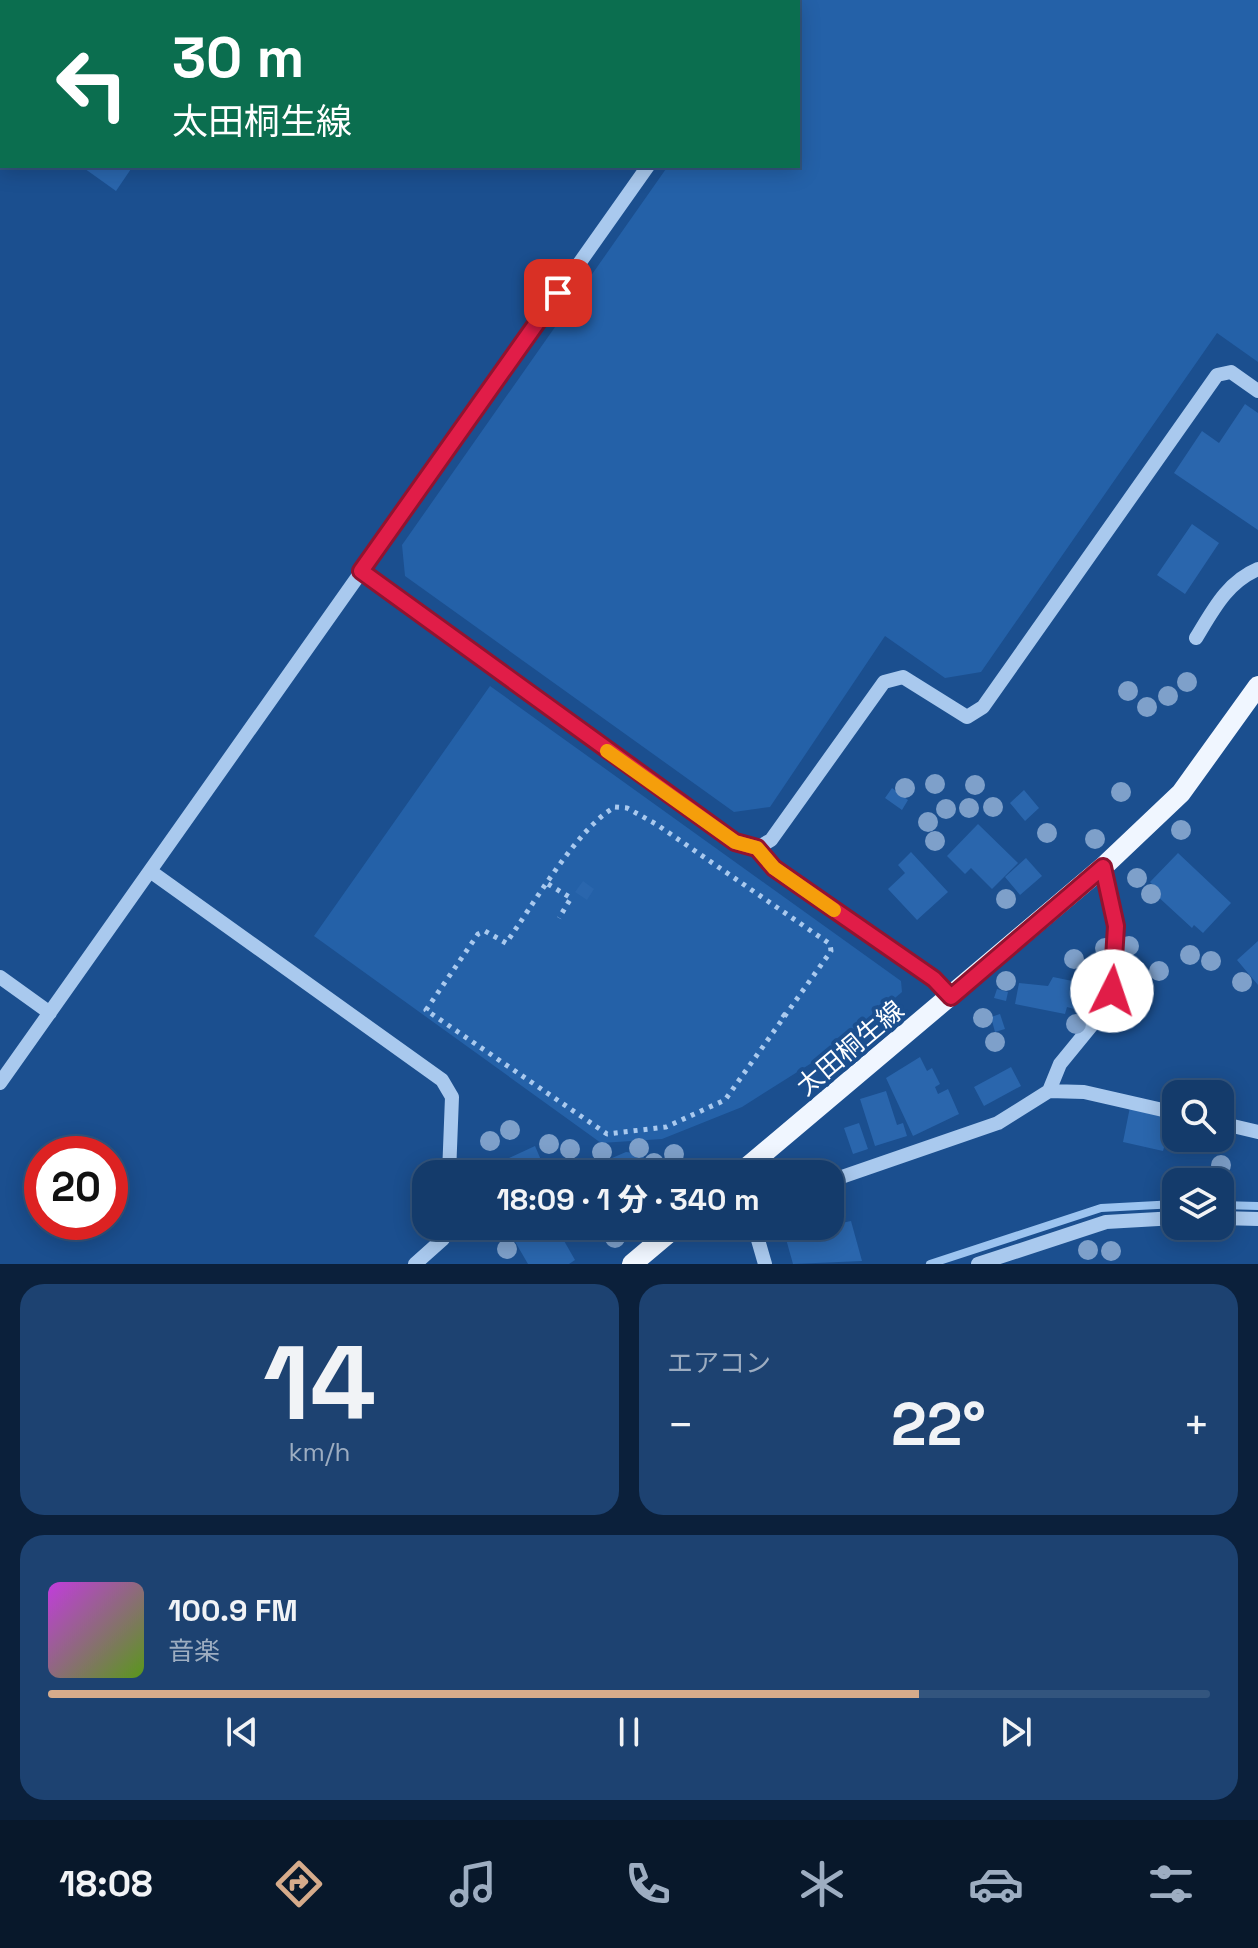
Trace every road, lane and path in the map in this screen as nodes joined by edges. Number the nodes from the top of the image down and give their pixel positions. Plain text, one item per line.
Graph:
1 (647, 168) edge
2 (1258, 391) edge
3 (1258, 569) edge
4 (361, 571) junction
5 (1196, 638) dead end
6 (1258, 686) edge
7 (757, 848) junction
8 (1103, 867) junction
9 (150, 871) junction
10 (548, 884) junction
11 (559, 918) dead end
12 (0, 977) edge
13 (951, 997) junction
14 (50, 1013) junction
15 (0, 1083) edge
16 (1049, 1091) junction
17 (1162, 1110) edge
18 (1234, 1126) edge
19 (1258, 1132) edge
20 (450, 1160) edge
21 (756, 1160) edge
22 (844, 1176) edge
23 (1162, 1218) edge
24 (1234, 1218) edge
25 (1258, 1219) edge
26 (442, 1240) edge
27 (660, 1240) edge
28 (758, 1240) edge
29 (415, 1264) edge
30 (632, 1264) edge
31 (765, 1264) edge
32 (978, 1264) edge

1 - 4 street
2 - 7 street
3 - 5 street
4 - 7 street
4 - 9 street
6 - 8 main road, 太田桐生線
7 - 13 street
8 - 13 main road, 太田桐生線
8 - 16 street
9 - 14 street
9 - 20 street
10 - 10 path
10 - 11 path
12 - 14 street
13 - 21 main road, 太田桐生線
14 - 15 street
16 - 17 street
16 - 22 street
18 - 19 street
23 - 32 street
24 - 25 street
26 - 29 street
27 - 30 main road
28 - 31 street

